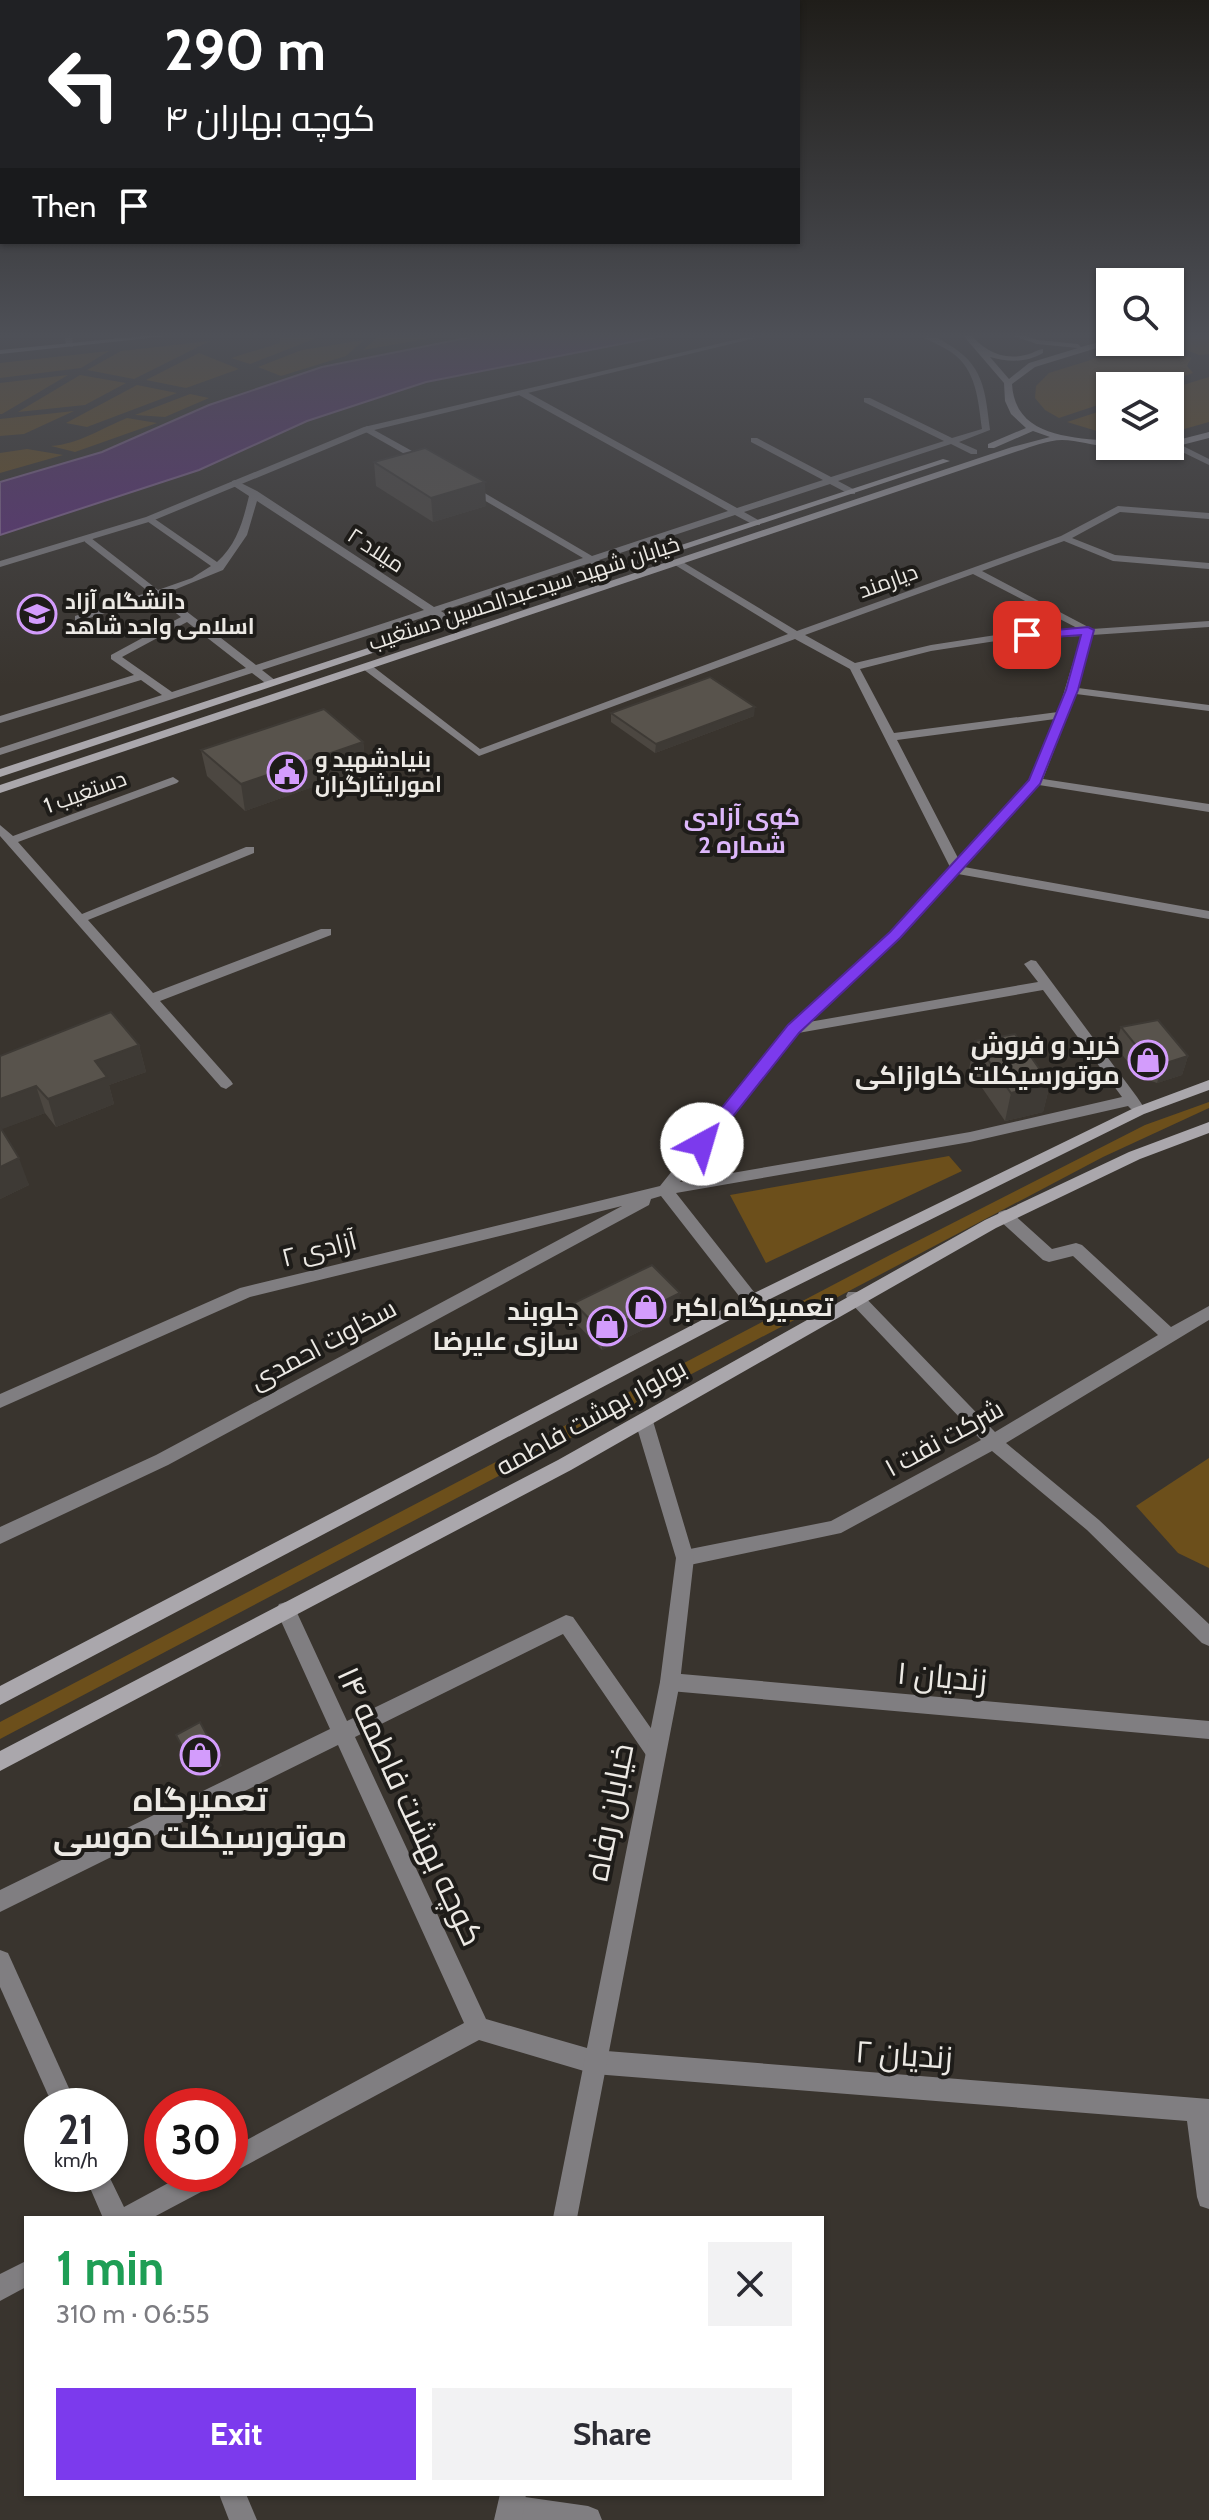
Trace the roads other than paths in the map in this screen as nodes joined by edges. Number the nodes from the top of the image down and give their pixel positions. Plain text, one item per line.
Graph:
1 (314, 451) edge
2 (405, 451) edge
3 (626, 451) edge
4 (774, 451) edge
5 (927, 451) edge
6 (971, 451) edge
7 (977, 451) edge
8 (1010, 451) edge
9 (1184, 451) edge
10 (974, 452) junction
11 (1209, 462) edge
12 (433, 467) edge
13 (830, 480) junction
14 (459, 482) edge
15 (235, 483) junction
16 (852, 492) junction
17 (254, 493) junction
18 (735, 511) junction
19 (1209, 516) edge
20 (149, 519) junction
21 (757, 523) junction
22 (1064, 538) junction
23 (88, 540) junction
24 (591, 559) junction
25 (678, 563) junction
26 (0, 564) edge
27 (1209, 566) edge
28 (220, 568) junction
29 (611, 571) junction
30 (974, 571) junction
31 (155, 594) junction
32 (430, 610) junction
33 (79, 618) dead end
34 (186, 619) junction
35 (453, 624) junction
36 (1209, 624) edge
37 (1088, 630) junction
38 (796, 635) junction
39 (367, 667) junction
40 (854, 667) junction
41 (252, 671) junction
42 (142, 676) junction
43 (272, 683) junction
44 (1072, 690) junction
45 (172, 697) junction
46 (1209, 708) edge
47 (76, 712) junction
48 (1062, 715) junction
49 (9, 731) edge
50 (890, 737) junction
51 (0, 752) edge
52 (0, 773) edge
53 (173, 781) dead end
54 (1036, 781) junction
55 (0, 789) edge
56 (1209, 808) edge
57 (0, 829) edge
58 (10, 841) junction
59 (250, 850) dead end
60 (958, 870) junction
61 (1209, 915) edge
62 (80, 919) junction
63 (326, 932) dead end
64 (1031, 964) dead end
65 (1046, 985) junction
66 (151, 999) junction
67 (793, 1029) junction
68 (226, 1084) dead end
69 (1209, 1085) edge
70 (1136, 1105) junction
71 (1209, 1127) edge
72 (665, 1190) junction
73 (1005, 1216) junction
74 (854, 1296) junction
75 (752, 1301) junction
76 (1209, 1312) edge
77 (1169, 1335) junction
78 (0, 1401) edge
79 (644, 1421) junction
80 (993, 1442) junction
81 (0, 1536) edge
82 (685, 1558) junction
83 (286, 1610) junction
84 (1209, 1637) edge
85 (670, 1682) junction
86 (0, 1696) edge
87 (1209, 1730) edge
88 (342, 1733) junction
89 (655, 1751) junction
90 (0, 1761) edge
91 (0, 1901) edge
92 (0, 1961) edge
93 (478, 2028) junction
94 (594, 2062) junction
95 (57, 2088) edge
96 (1203, 2110) edge
97 (248, 2152) edge
98 (104, 2192) edge
99 (176, 2192) edge
100 (1209, 2197) edge
101 (115, 2216) edge
102 (132, 2216) edge
103 (565, 2216) edge
104 (24, 2274) edge
105 (0, 2288) edge
106 (233, 2496) edge
107 (511, 2508) edge
108 (243, 2520) edge
109 (588, 2520) edge

1 - 15 street
2 - 12 street
3 - 18 street
4 - 13 street
5 - 13 street
6 - 10 street
7 - 10 main road, خیابان شهید سیدعبدالحسین دستغیب
8 - 25 main road, خیابان شهید سیدعبدالحسین دستغیب
9 - 11 street
10 - 16 main road, خیابان شهید سیدعبدالحسین دستغیب
13 - 16 street
13 - 18 street
14 - 24 street
15 - 17 street, میلاد ۲
15 - 20 street
16 - 21 main road, خیابان شهید سیدعبدالحسین دستغیب
17 - 28 street
17 - 32 street, میلاد ۲
18 - 21 street
18 - 24 street
19 - 22 street, دیارمند
20 - 23 street
20 - 28 street
21 - 29 main road, خیابان شهید سیدعبدالحسین دستغیب
22 - 27 street
22 - 30 street, دیارمند
23 - 26 street
23 - 31 street
24 - 29 street
24 - 32 street
25 - 38 street
25 - 39 main road, خیابان شهید سیدعبدالحسین دستغیب
28 - 31 street
29 - 35 main road, خیابان شهید سیدعبدالحسین دستغیب
30 - 37 street
30 - 38 street, دیارمند
31 - 33 street
31 - 34 street
32 - 35 street, میلاد ۲
32 - 41 street
34 - 41 street
34 - 42 street
35 - 43 main road, خیابان شهید سیدعبدالحسین دستغیب
36 - 37 street
37 - 40 street
37 - 44 street
38 - 39 street, دیارمند
38 - 40 street
39 - 55 main road, خیابان شهید سیدعبدالحسین دستغیب
40 - 50 street
41 - 43 street
41 - 45 street
42 - 45 street
42 - 47 street
43 - 52 main road, خیابان شهید سیدعبدالحسین دستغیب
44 - 46 street
44 - 48 street
45 - 47 street
47 - 49 street
47 - 49 street
48 - 50 street
48 - 54 street
49 - 51 street
50 - 60 street
53 - 58 street, دستغیب 1
54 - 56 street
54 - 60 street
57 - 58 street
58 - 62 street
59 - 62 street
60 - 61 street
60 - 67 street
62 - 66 street
63 - 66 street
64 - 65 street
65 - 67 street
65 - 70 street
66 - 68 street
67 - 72 street
69 - 70 main road, بولوار بهشت فاطمه
70 - 72 street
70 - 75 main road, بولوار بهشت فاطمه
71 - 73 main road, بولوار بهشت فاطمه
72 - 75 street
72 - 78 street, آزادی ۲
72 - 81 street, سخاوت احمدی
73 - 74 main road, بولوار بهشت فاطمه
73 - 77 street
74 - 79 main road, بولوار بهشت فاطمه
74 - 80 street
75 - 86 main road, بولوار بهشت فاطمه
76 - 77 street, شرکت نفت ۱
77 - 80 street, شرکت نفت ۱
79 - 82 street, خیابان رفاه
79 - 83 main road, بولوار بهشت فاطمه
80 - 82 street, شرکت نفت ۱
80 - 84 street
82 - 85 street, خیابان رفاه
83 - 88 street, کوچه بهشت فاطمه ۱۴
83 - 90 main road, بولوار بهشت فاطمه
85 - 87 street, زندیان ۱
85 - 89 street, خیابان رفاه
88 - 89 street
88 - 91 street
88 - 93 street, کوچه بهشت فاطمه ۱۴
89 - 94 street, خیابان رفاه
92 - 95 street
93 - 94 street, زندیان ۲
93 - 97 street
94 - 96 street, زندیان ۲
94 - 103 street, خیابان رفاه
96 - 100 street
98 - 101 street
99 - 102 street
104 - 105 street
106 - 108 street
107 - 109 street

